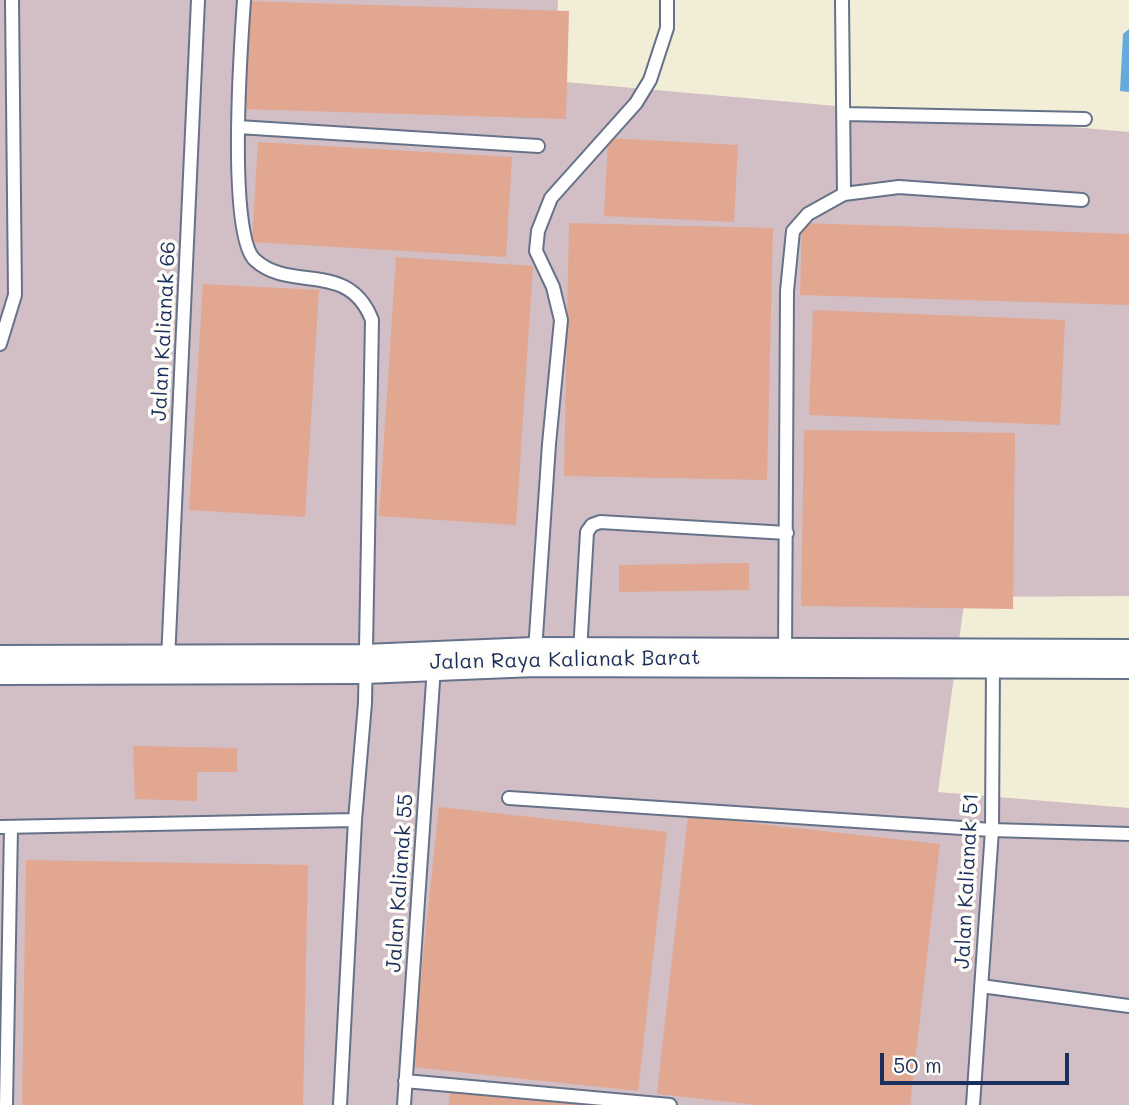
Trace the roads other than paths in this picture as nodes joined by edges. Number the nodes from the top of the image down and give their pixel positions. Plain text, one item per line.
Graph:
1 (12, 0) edge
2 (198, 0) edge
3 (244, 0) edge
4 (667, 0) edge
5 (842, 0) edge
6 (844, 114) junction
7 (1085, 119) dead end
8 (238, 127) junction
9 (538, 146) dead end
10 (844, 194) junction
11 (1082, 200) dead end
12 (0, 344) edge
13 (787, 533) junction
14 (785, 656) junction
15 (534, 657) junction
16 (580, 658) junction
17 (993, 659) junction
18 (1129, 659) edge
19 (434, 663) junction
20 (168, 664) junction
21 (364, 664) junction
22 (0, 665) edge
23 (509, 798) dead end
24 (355, 820) junction
25 (6, 827) edge
26 (992, 830) junction
27 (1129, 834) edge
28 (981, 986) junction
29 (1129, 1006) edge
30 (405, 1082) junction
31 (6, 1105) edge
32 (341, 1105) edge
33 (404, 1105) edge
34 (670, 1105) edge
35 (973, 1105) edge

1 - 12 lane
2 - 20 lane, Jalan Kalianak 66
3 - 8 lane
4 - 15 lane
5 - 6 lane
6 - 7 lane
6 - 10 lane
8 - 9 lane
8 - 21 lane
10 - 11 lane
10 - 13 lane
13 - 14 lane
13 - 16 lane
14 - 16 highway, Jalan Raya Kalianak Barat
14 - 17 highway, Jalan Raya Kalianak Barat
15 - 16 highway, Jalan Raya Kalianak Barat
15 - 19 highway, Jalan Raya Kalianak Barat
17 - 18 highway, Jalan Raya Kalianak Barat
17 - 26 lane, Jalan Kalianak 51
19 - 21 highway, Jalan Raya Kalianak Barat
19 - 30 lane, Jalan Kalianak 55
20 - 21 highway, Jalan Raya Kalianak Barat
20 - 22 highway, Jalan Raya Kalianak Barat
21 - 24 lane
23 - 26 lane
24 - 25 lane
24 - 32 lane
25 - 31 lane
26 - 27 lane
26 - 28 lane, Jalan Kalianak 51
28 - 29 lane
28 - 35 lane, Jalan Kalianak 51
30 - 33 lane, Jalan Kalianak 55
30 - 34 lane

